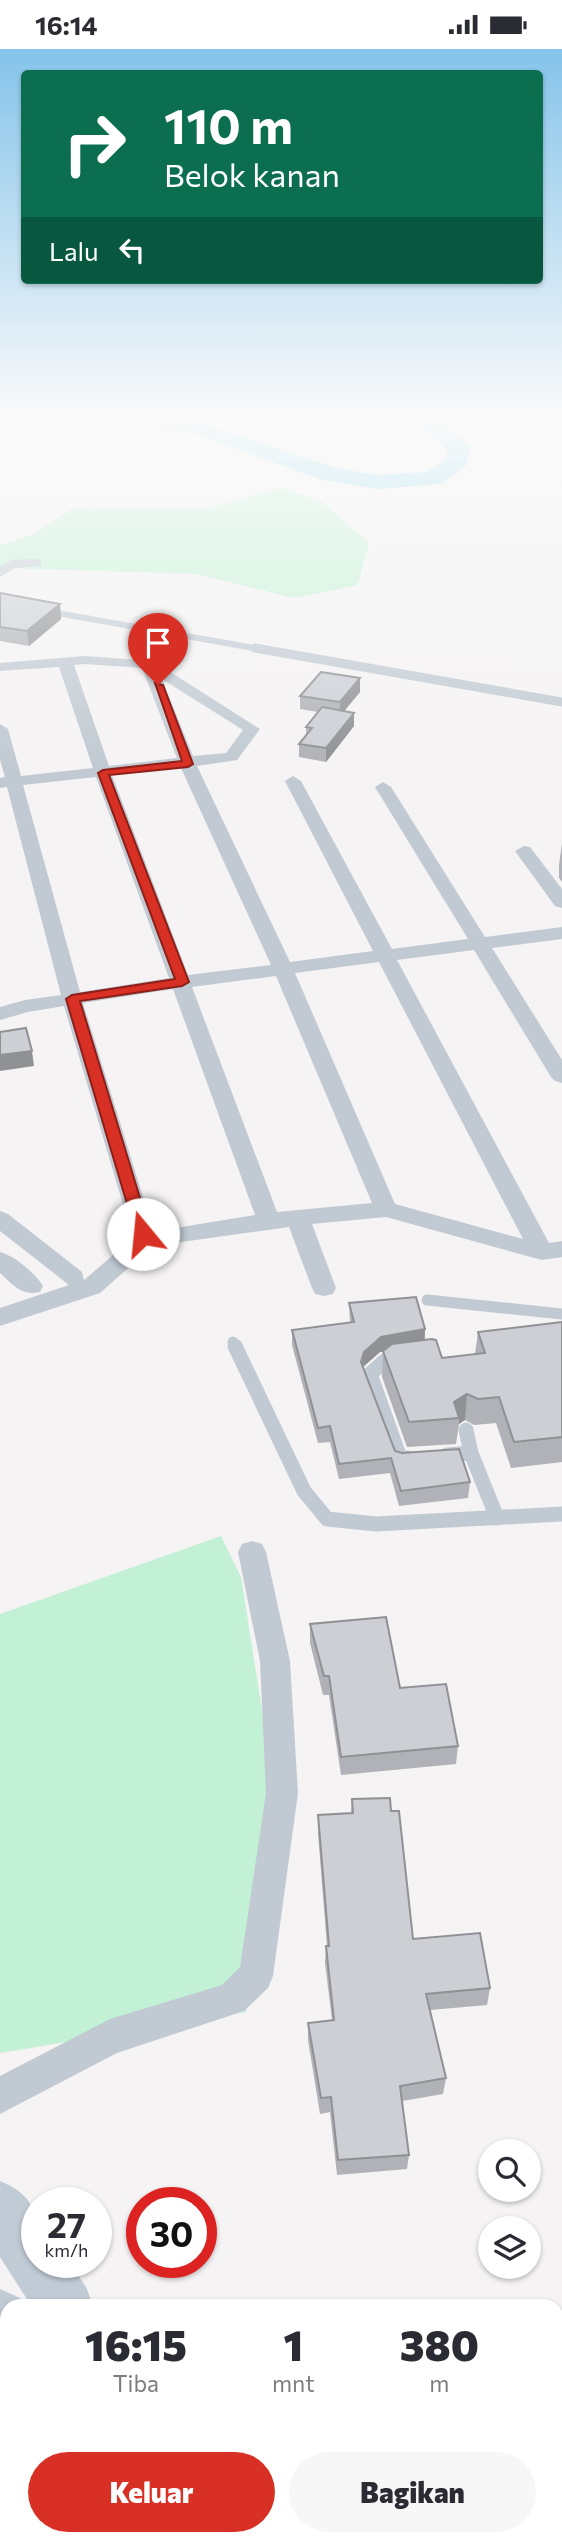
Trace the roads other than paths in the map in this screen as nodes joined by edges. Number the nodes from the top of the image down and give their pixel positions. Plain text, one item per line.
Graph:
1 (36, 563) dead end
2 (0, 573) edge
3 (33, 608) edge
4 (65, 661) junction
5 (148, 664) junction
6 (0, 667) edge
7 (562, 702) edge
8 (0, 729) edge
9 (188, 764) junction
10 (103, 773) junction
11 (293, 781) dead end
12 (6, 783) edge
13 (383, 787) dead end
14 (524, 851) dead end
15 (562, 902) edge
16 (562, 933) edge
17 (479, 943) junction
18 (384, 956) junction
19 (283, 969) junction
20 (182, 982) junction
21 (72, 999) junction
22 (0, 1003) edge
23 (25, 1006) junction
24 (0, 1014) edge
25 (562, 1077) edge
26 (387, 1209) junction
27 (298, 1218) junction
28 (0, 1219) edge
29 (269, 1221) junction
30 (148, 1238) junction
31 (552, 1251) edge
32 (0, 1260) edge
33 (73, 1278) dead end
34 (31, 1286) dead end
35 (324, 1288) dead end
36 (427, 1300) dead end
37 (562, 1314) edge
38 (0, 1317) edge
39 (233, 1342) dead end
40 (408, 1357) edge
41 (466, 1430) dead end
42 (471, 1453) junction
43 (562, 1514) edge
44 (498, 1518) junction
45 (252, 1552) dead end
46 (0, 2096) edge
47 (0, 2209) edge
48 (61, 2299) edge

1 - 2 street
3 - 7 lane
4 - 5 street
4 - 6 street
4 - 10 street
5 - 9 street
5 - 9 street
8 - 12 street
9 - 10 street
9 - 19 street
10 - 12 street
10 - 20 street
11 - 18 street
12 - 21 street
13 - 17 street
14 - 15 street
16 - 17 street
17 - 18 street
17 - 25 street
18 - 19 street
18 - 31 street
19 - 20 street
19 - 26 street
20 - 21 street
20 - 29 street
21 - 23 street
21 - 30 street
22 - 23 street
23 - 24 street
26 - 27 street
26 - 31 street
27 - 29 street
27 - 35 street
28 - 33 street
29 - 30 street
30 - 38 street
32 - 34 street
36 - 37 lane
39 - 44 lane
40 - 42 lane
41 - 42 lane
42 - 44 lane
43 - 44 lane
45 - 46 street
47 - 48 main road

